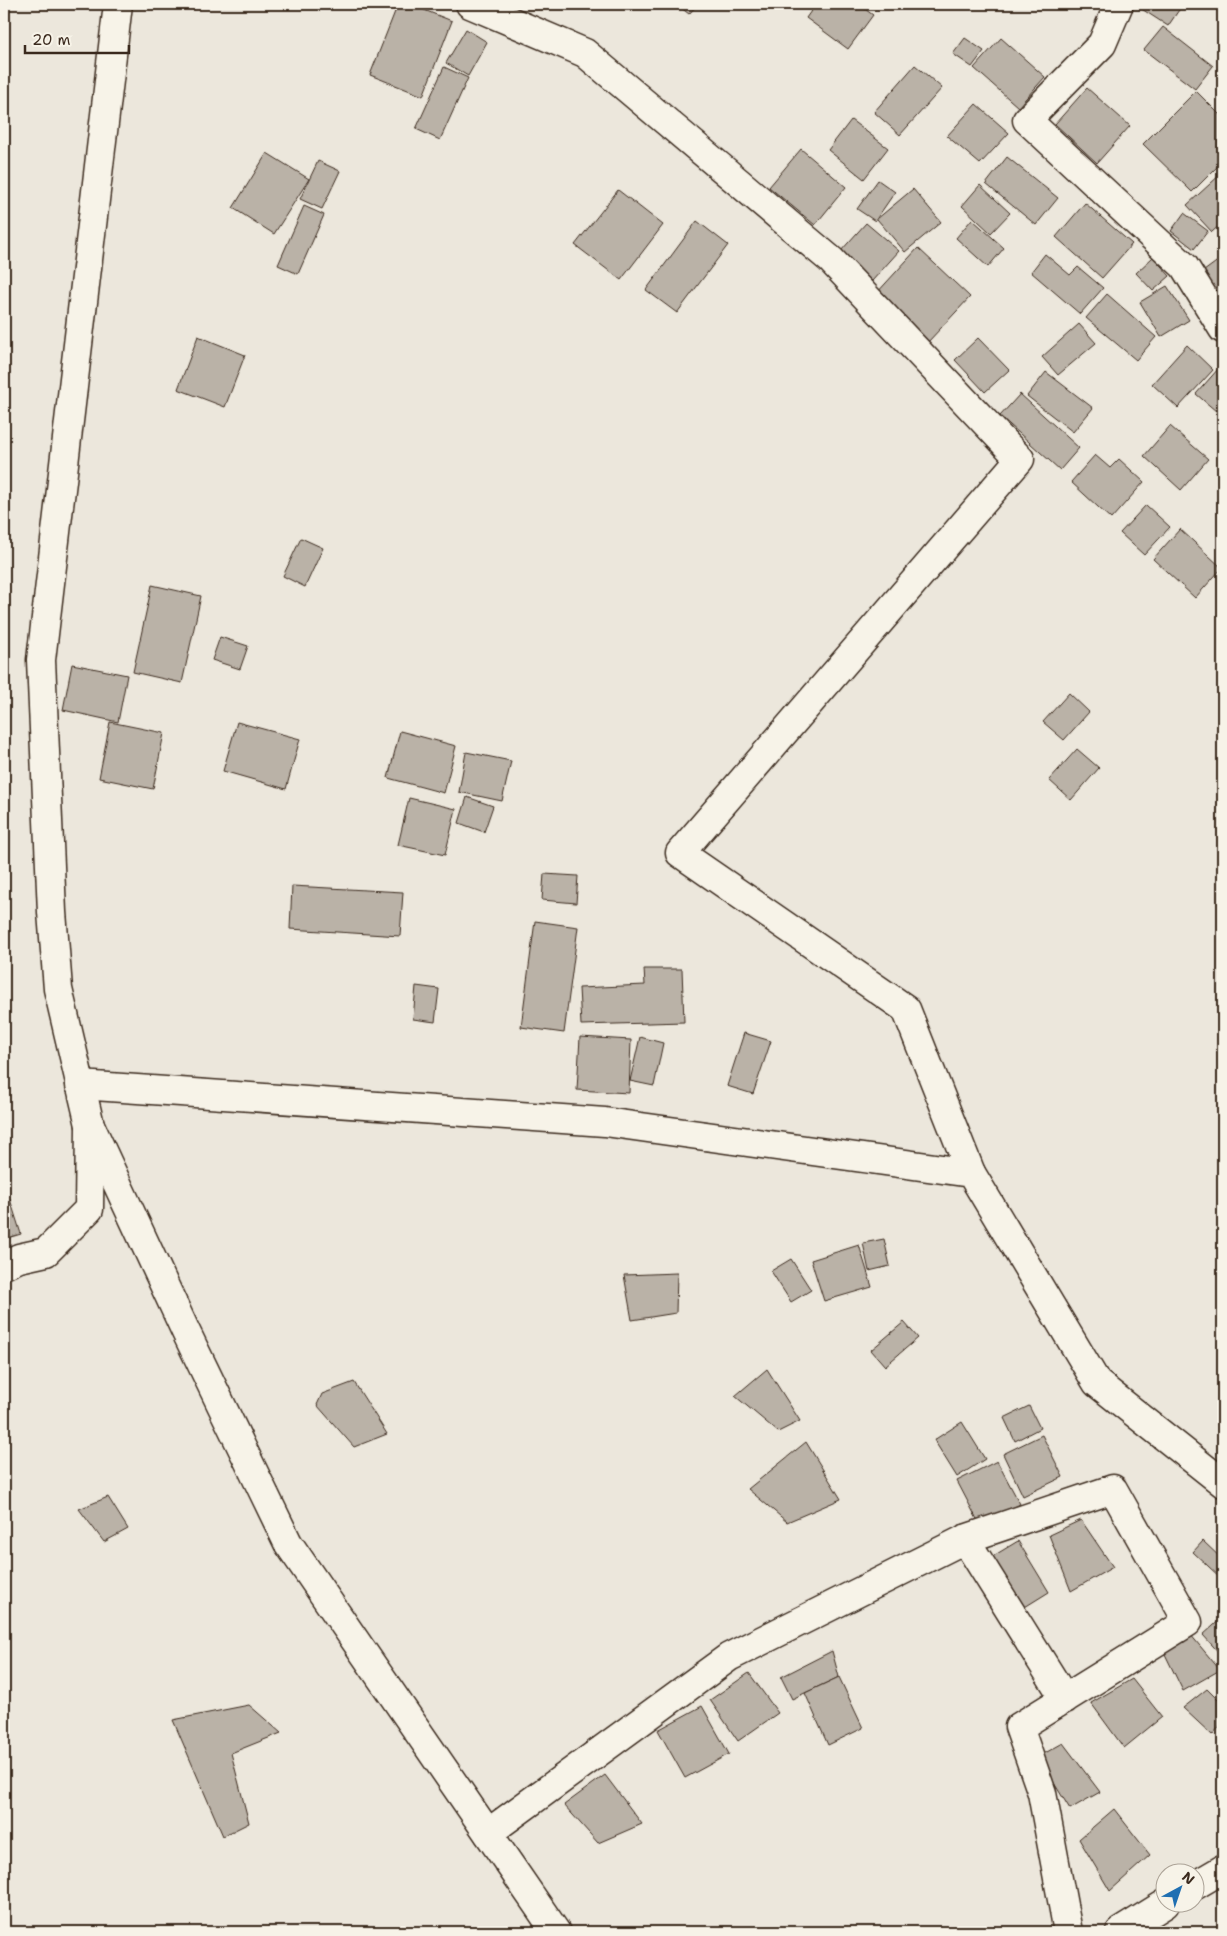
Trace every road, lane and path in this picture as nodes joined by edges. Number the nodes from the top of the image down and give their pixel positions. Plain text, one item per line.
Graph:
1 (118, 4) edge
2 (470, 4) edge
3 (1119, 4) edge
4 (1223, 329) edge
5 (80, 1085) junction
6 (90, 1125) junction
7 (971, 1172) junction
8 (4, 1265) edge
9 (1223, 1483) edge
10 (965, 1539) junction
11 (1065, 1699) junction
12 (488, 1833) junction
13 (1223, 1869) edge
14 (1204, 1880) edge
15 (1154, 1911) edge
16 (556, 1932) edge
17 (1068, 1932) edge
18 (1120, 1932) edge

1 - 5 street
2 - 7 street
3 - 4 street
5 - 6 street
5 - 7 street
6 - 8 street
6 - 12 street
7 - 9 street
10 - 11 street
10 - 11 street
10 - 12 street
11 - 17 street
12 - 16 street
13 - 14 street
15 - 18 street

